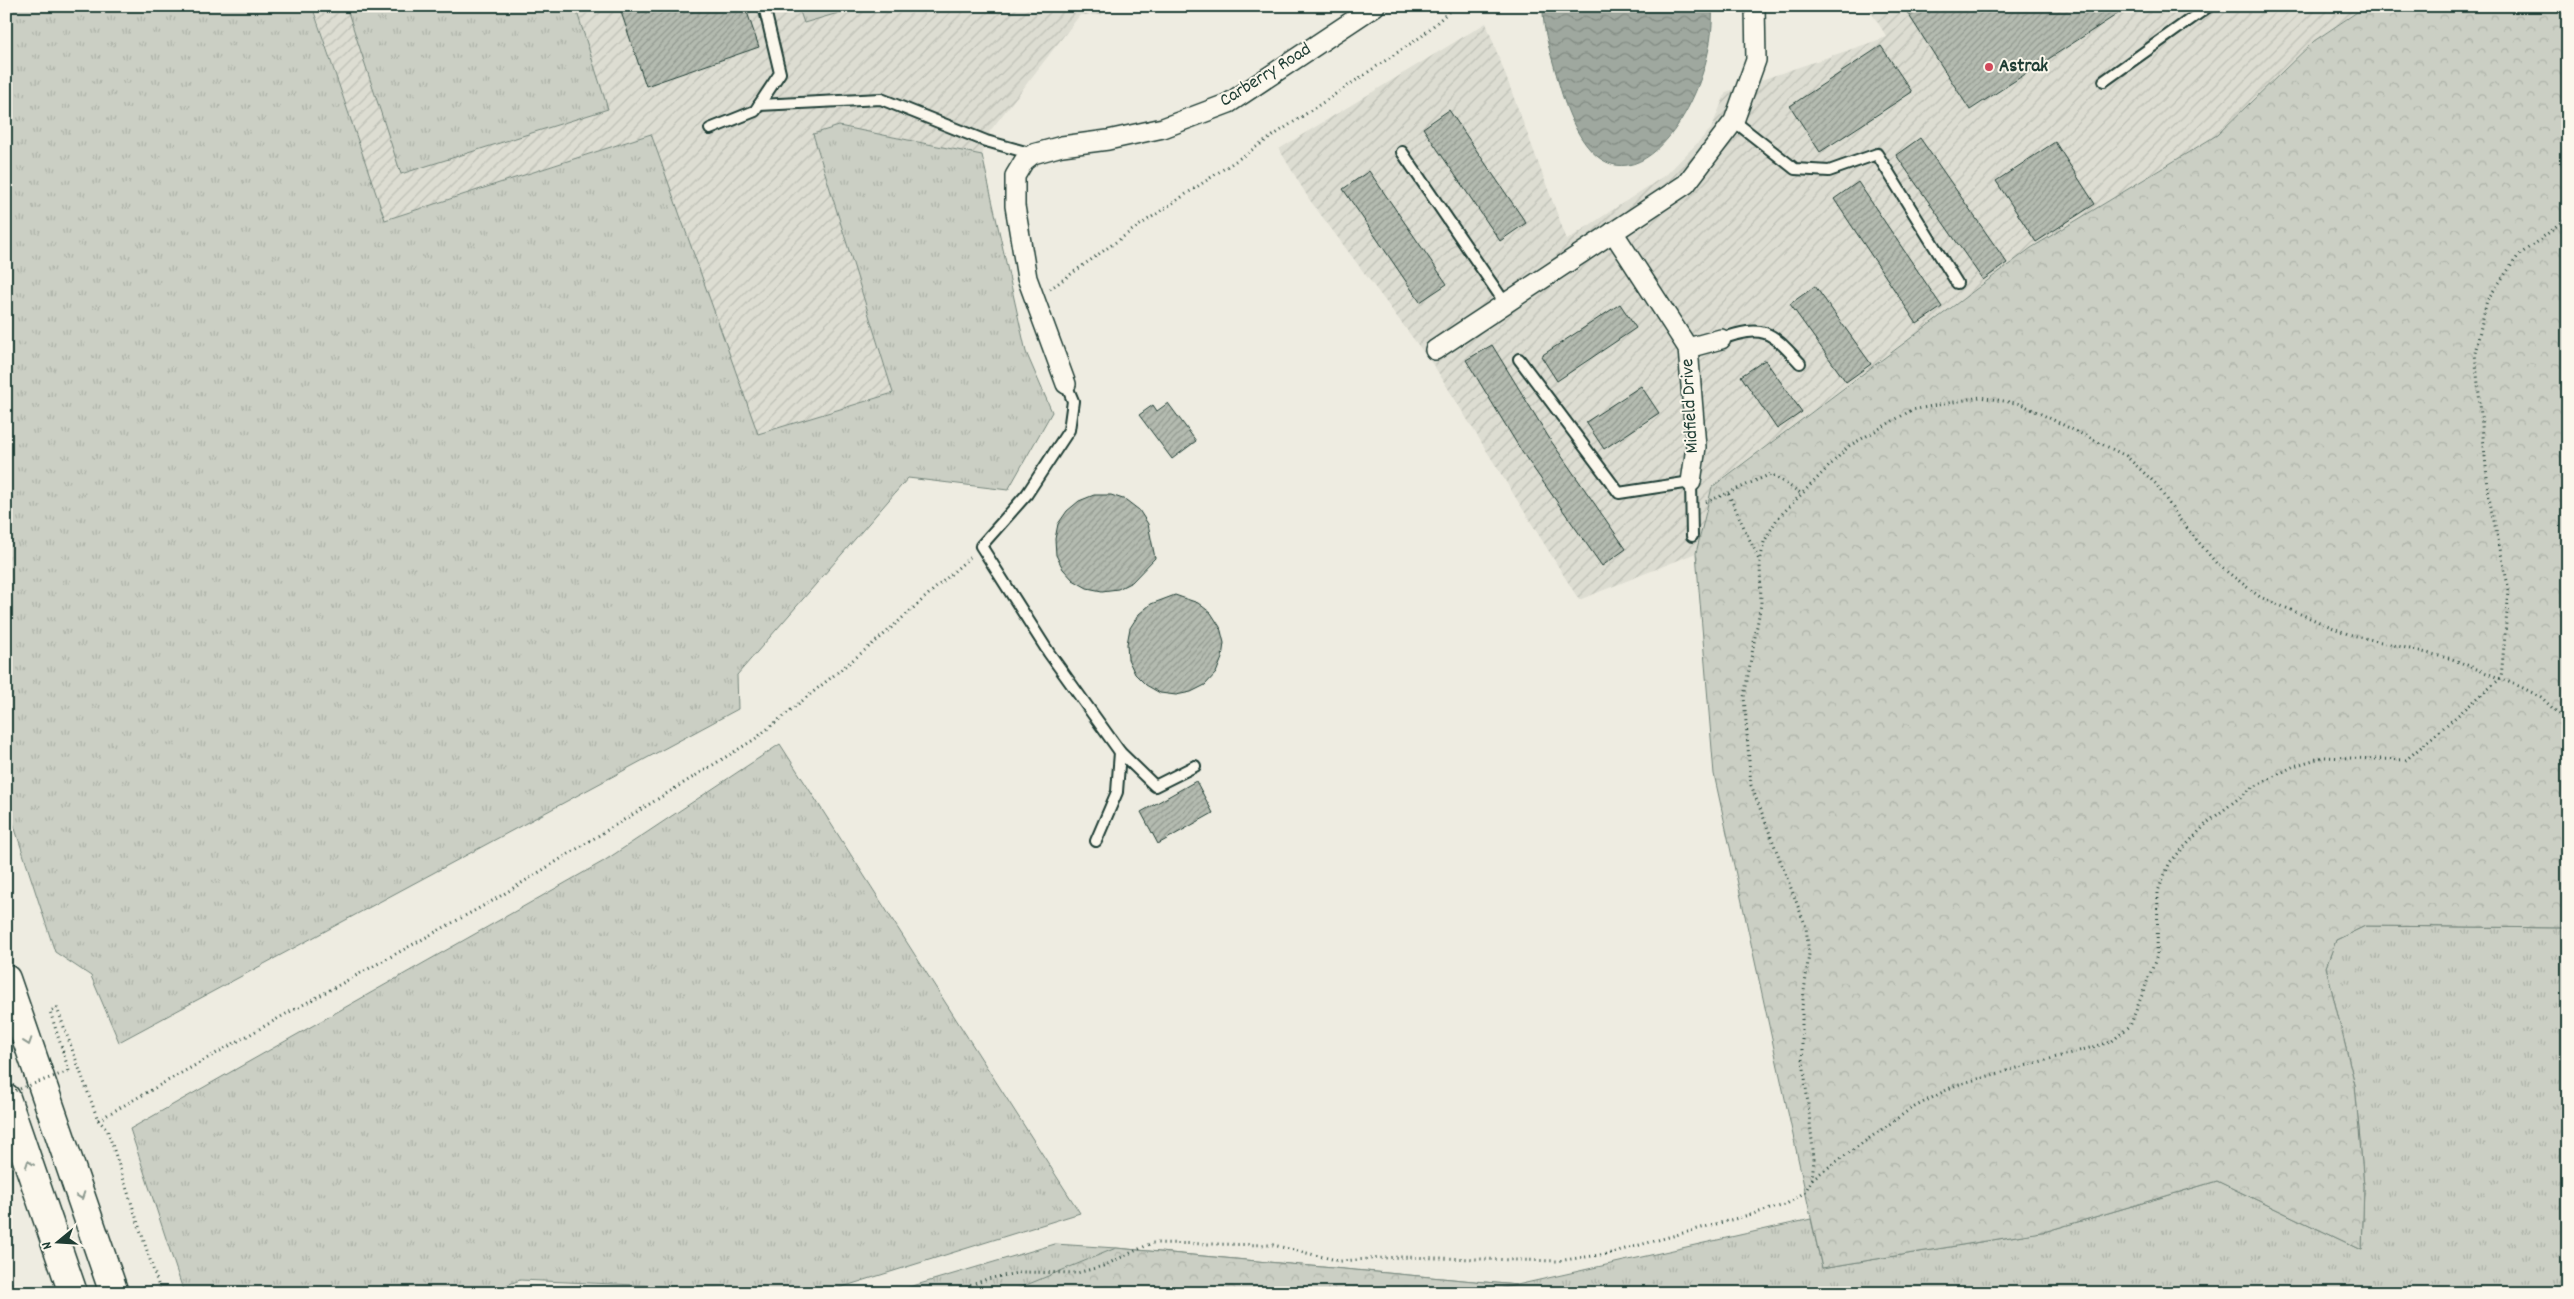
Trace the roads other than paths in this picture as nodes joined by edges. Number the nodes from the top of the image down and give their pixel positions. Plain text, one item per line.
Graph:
1 (764, 6) edge
2 (1375, 6) edge
3 (1755, 6) edge
4 (2209, 6) edge
5 (2104, 81) dead end
6 (759, 105) junction
7 (1734, 121) junction
8 (710, 129) dead end
9 (1402, 152) dead end
10 (1033, 154) junction
11 (1613, 232) junction
12 (1957, 283) dead end
13 (1505, 303) junction
14 (1721, 339) joint
15 (1688, 348) junction
16 (1435, 350) dead end
17 (1519, 360) dead end
18 (1800, 362) dead end
19 (1066, 384) joint
20 (1691, 482) junction
21 (1692, 536) dead end
22 (1120, 752) junction
23 (1195, 766) dead end
24 (1096, 841) dead end
25 (6, 979) edge
26 (6, 1098) edge
27 (6, 1287) edge
28 (10, 1293) edge
29 (73, 1293) edge
30 (114, 1293) edge

1 - 6 lane
2 - 10 street, Carberry Road
3 - 7 street
4 - 5 lane
6 - 8 lane
6 - 10 lane
7 - 11 street
7 - 12 lane
9 - 13 lane
10 - 19 street
11 - 13 street
11 - 15 street, Midfield Drive
13 - 16 street
14 - 15 street
14 - 18 lane
15 - 20 street, Midfield Drive
17 - 20 lane
19 - 22 lane
20 - 21 lane
22 - 23 lane
22 - 24 lane
25 -> 30 highway
29 -> 26 highway
27 - 28 lane

